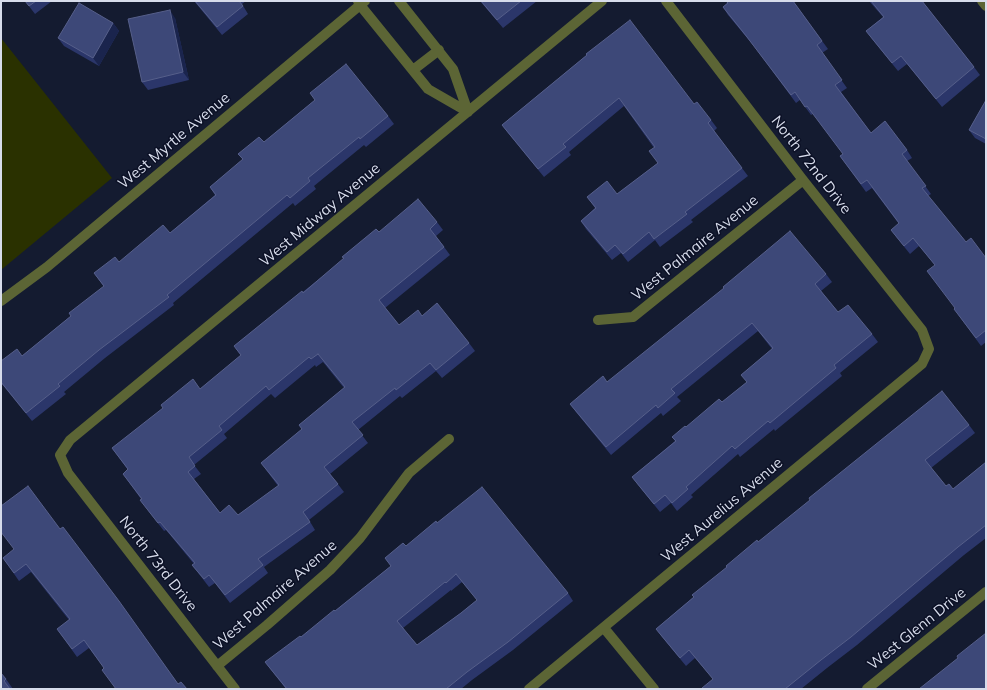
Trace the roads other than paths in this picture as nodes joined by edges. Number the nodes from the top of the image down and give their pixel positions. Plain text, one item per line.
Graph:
1 (399, 1) edge
2 (602, 1) edge
3 (666, 1) edge
4 (982, 1) edge
5 (361, 2) edge
6 (986, 6) edge
7 (438, 50) junction
8 (414, 70) junction
9 (468, 112) junction
10 (803, 180) junction
11 (1, 301) edge
12 (598, 320) dead end
13 (929, 349) joint
14 (449, 439) dead end
15 (60, 456) joint
16 (986, 592) edge
17 (604, 628) junction
18 (217, 666) junction
19 (235, 689) edge
20 (529, 689) edge
21 (654, 689) edge
22 (868, 689) edge

1 - 7 street
2 - 9 street, West Midway Avenue
3 - 10 street, North 72nd Drive
4 - 6 street
5 - 8 street
5 - 11 street, West Myrtle Avenue
7 - 8 street
7 - 9 street
8 - 9 street
9 - 15 street, West Midway Avenue
10 - 12 street, West Palmaire Avenue
10 - 13 street, North 72nd Drive
13 - 17 street, West Aurelius Avenue
14 - 18 street, West Palmaire Avenue
15 - 18 street, North 73rd Drive
16 - 22 street, West Glenn Drive
17 - 20 street, West Aurelius Avenue
17 - 21 street
18 - 19 street, North 73rd Drive

